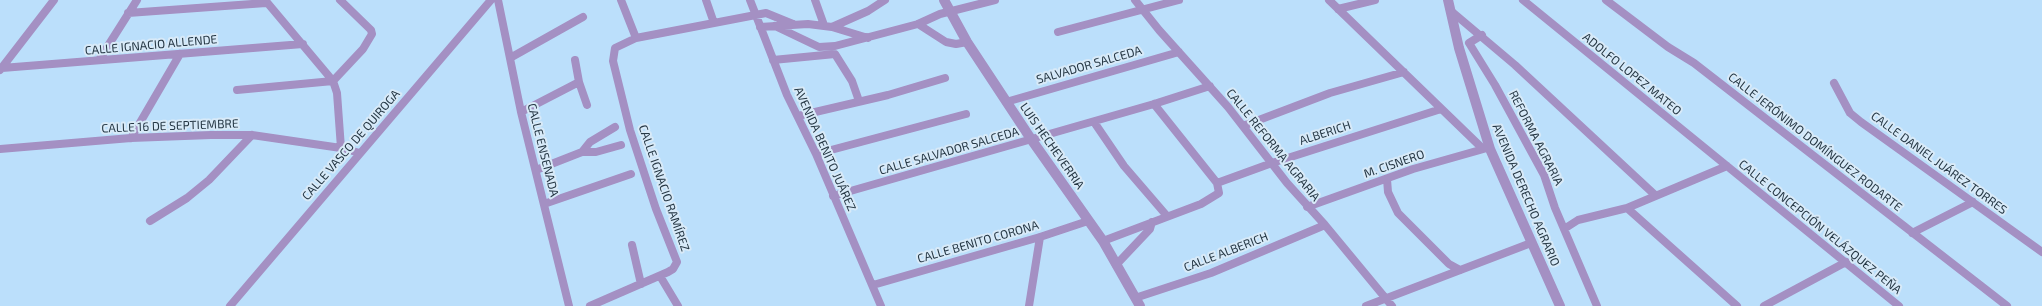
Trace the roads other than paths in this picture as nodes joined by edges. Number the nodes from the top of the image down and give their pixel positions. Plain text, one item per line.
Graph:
1 (54, 0) edge
2 (137, 0) edge
3 (340, 0) edge
4 (491, 0) edge
5 (498, 0) edge
6 (621, 0) edge
7 (706, 0) edge
8 (750, 0) edge
9 (815, 0) edge
10 (885, 0) edge
11 (944, 0) edge
12 (995, 0) edge
13 (1135, 0) edge
14 (1179, 0) edge
15 (1329, 0) edge
16 (1375, 0) edge
17 (1448, 0) edge
18 (1523, 0) edge
19 (1606, 0) edge
20 (265, 1) edge
21 (1338, 9) junction
22 (1142, 10) junction
23 (1451, 10) junction
24 (951, 11) junction
25 (128, 13) junction
26 (755, 15) junction
27 (583, 17) dead end
28 (714, 23) junction
29 (793, 24) junction
30 (918, 24) junction
31 (775, 26) junction
32 (828, 26) junction
33 (760, 27) junction
34 (1058, 32) dead end
35 (1482, 35) junction
36 (636, 38) junction
37 (869, 38) junction
38 (967, 42) junction
39 (1469, 43) junction
40 (303, 44) junction
41 (819, 47) junction
42 (1459, 48) junction
43 (1179, 52) junction
44 (180, 54) junction
45 (835, 54) junction
46 (510, 58) junction
47 (99, 60) junction
48 (575, 60) dead end
49 (774, 60) junction
50 (1, 70) edge
51 (1404, 72) junction
52 (945, 78) dead end
53 (333, 81) junction
54 (579, 82) junction
55 (1834, 83) dead end
56 (1210, 86) junction
57 (237, 90) dead end
58 (859, 101) junction
59 (1006, 102) junction
60 (1154, 104) junction
61 (587, 105) dead end
62 (1441, 109) junction
63 (521, 112) junction
64 (966, 114) dead end
65 (798, 116) junction
66 (1094, 122) junction
67 (1243, 126) junction
68 (615, 127) dead end
69 (252, 136) junction
70 (131, 138) junction
71 (1031, 139) junction
72 (621, 145) dead end
73 (340, 148) junction
74 (1486, 148) junction
75 (0, 149) edge
76 (582, 152) junction
77 (360, 153) junction
78 (816, 154) junction
79 (1272, 163) junction
80 (1727, 166) junction
81 (536, 170) junction
82 (631, 174) dead end
83 (1388, 178) junction
84 (1217, 183) junction
85 (1655, 195) junction
86 (833, 196) junction
87 (1973, 202) junction
88 (544, 204) junction
89 (1307, 207) junction
90 (1627, 208) junction
91 (1167, 216) junction
92 (150, 221) dead end
93 (1088, 221) junction
94 (1152, 222) junction
95 (1325, 225) junction
96 (1564, 229) junction
97 (1912, 233) junction
98 (1040, 237) junction
99 (1103, 241) junction
100 (1531, 243) junction
101 (632, 246) dead end
102 (2042, 252) edge
103 (1846, 262) junction
104 (1116, 265) junction
105 (1460, 270) junction
106 (660, 276) junction
107 (641, 284) junction
108 (873, 285) junction
109 (1386, 298) junction
110 (1137, 302) edge
111 (596, 305) edge
112 (230, 306) edge
113 (569, 306) edge
114 (678, 306) edge
115 (881, 306) edge
116 (1029, 306) edge
117 (1366, 306) edge
118 (1392, 306) edge
119 (1560, 306) edge
120 (1597, 306) edge
121 (1737, 306) edge
122 (1764, 306) edge
123 (1898, 306) edge
124 (2007, 306) edge

1 - 50 street
2 - 25 street
3 - 53 street
4 - 77 street, CALLE VASCO DE QUIROGA
5 - 46 street, CALLE ENSENADA
6 - 36 street
7 - 28 street
8 - 26 street, AVENIDA BENITO JUÁREZ
9 - 32 street
10 - 32 street
11 - 24 street, LUIS HECHEVERRIA
12 - 24 street
13 - 22 street, CALLE REFORMA AGRARIA
14 - 22 street
15 - 21 street
16 - 21 street
17 - 23 street, AVENIDA DERECHO AGRARIO
18 - 80 street, ADOLFO LOPEZ MATEO
19 - 97 street, CALLE JERÓNIMO DOMÍNGUEZ RODARTE
20 - 25 street
20 - 40 street
21 - 51 street
22 - 34 street
22 - 43 street, CALLE REFORMA AGRARIA
23 - 35 street
23 - 42 street, AVENIDA DERECHO AGRARIO
24 - 30 street
24 - 38 street, LUIS HECHEVERRIA
25 - 47 street
26 - 28 street
26 - 29 street
26 - 33 street, AVENIDA BENITO JUÁREZ
27 - 46 street
28 - 36 street
29 - 31 street
29 - 32 street
30 - 37 street
30 - 38 street
31 - 33 street
31 - 41 street
32 - 37 street
33 - 49 street, AVENIDA BENITO JUÁREZ
35 - 39 street
35 - 85 street
36 - 106 street, CALLE IGNACIO RAMÍREZ
37 - 41 street
38 - 59 street, LUIS HECHEVERRIA
39 - 42 street
39 - 96 street, REFORMA AGRARIA
40 - 44 street, CALLE IGNACIO ALLENDE
40 - 53 street
41 - 45 street
42 - 74 street, AVENIDA DERECHO AGRARIO
43 - 56 street, CALLE REFORMA AGRARIA
43 - 59 street, SALVADOR SALCEDA
44 - 47 street, CALLE IGNACIO ALLENDE
44 - 70 street
45 - 49 street
45 - 58 street
46 - 63 street, CALLE ENSENADA
47 - 50 street, CALLE IGNACIO ALLENDE
48 - 54 street
49 - 65 street, AVENIDA BENITO JUÁREZ
51 - 62 street
51 - 67 street
52 - 58 street
53 - 57 street
53 - 73 street
54 - 61 street
54 - 63 street
55 - 87 street, CALLE DANIEL JUÁREZ TORRES
56 - 60 street, CALLE SALVADOR SALCEDA
56 - 67 street, CALLE REFORMA AGRARIA
58 - 65 street
59 - 71 street, LUIS HECHEVERRIA
60 - 66 street, CALLE SALVADOR SALCEDA
60 - 84 street
62 - 74 street
62 - 79 street, ALBERICH
63 - 81 street, CALLE ENSENADA
64 - 78 street
65 - 78 street, AVENIDA BENITO JUÁREZ
66 - 71 street, CALLE SALVADOR SALCEDA
66 - 91 street
67 - 79 street, CALLE REFORMA AGRARIA
68 - 76 street
69 - 70 street, CALLE 16 DE SEPTIEMBRE
69 - 73 street, CALLE 16 DE SEPTIEMBRE
69 - 92 street
70 - 75 street, CALLE 16 DE SEPTIEMBRE
71 - 86 street, CALLE SALVADOR SALCEDA
71 - 93 street, LUIS HECHEVERRIA
72 - 76 street
73 - 77 street, CALLE 16 DE SEPTIEMBRE
74 - 83 street, M. CISNERO
74 - 100 street, AVENIDA DERECHO AGRARIO
76 - 81 street
77 - 112 street, CALLE VASCO DE QUIROGA
78 - 86 street, AVENIDA BENITO JUÁREZ
79 - 84 street, ALBERICH
79 - 89 street, CALLE REFORMA AGRARIA
80 - 85 street
80 - 103 street, CALLE CONCEPCIÓN VELÁZQUEZ PEÑA
81 - 88 street, CALLE ENSENADA
82 - 88 street
83 - 89 street, M. CISNERO
83 - 105 street
84 - 91 street
85 - 90 street
86 - 108 street, AVENIDA BENITO JUÁREZ
87 - 97 street
87 - 102 street, CALLE DANIEL JUÁREZ TORRES
88 - 113 street, CALLE ENSENADA
89 - 95 street, CALLE REFORMA AGRARIA
90 - 96 street
90 - 121 street
91 - 94 street
93 - 98 street, CALLE BENITO CORONA
93 - 99 street, LUIS HECHEVERRIA
94 - 99 street
94 - 104 street
95 - 109 street, CALLE REFORMA AGRARIA
95 - 110 street, CALLE ALBERICH
96 - 120 street, REFORMA AGRARIA
97 - 124 street, CALLE JERÓNIMO DOMÍNGUEZ RODARTE
98 - 108 street, CALLE BENITO CORONA
98 - 116 street
99 - 104 street, LUIS HECHEVERRIA
100 - 105 street
100 - 119 street, AVENIDA DERECHO AGRARIO
101 - 107 street
103 - 122 street
103 - 123 street, CALLE CONCEPCIÓN VELÁZQUEZ PEÑA
104 - 110 street, LUIS HECHEVERRIA
105 - 109 street
106 - 107 street, CALLE IGNACIO RAMÍREZ
106 - 114 street
107 - 111 street, CALLE IGNACIO RAMÍREZ
108 - 115 street, AVENIDA BENITO JUÁREZ
109 - 117 street
109 - 118 street, CALLE REFORMA AGRARIA

